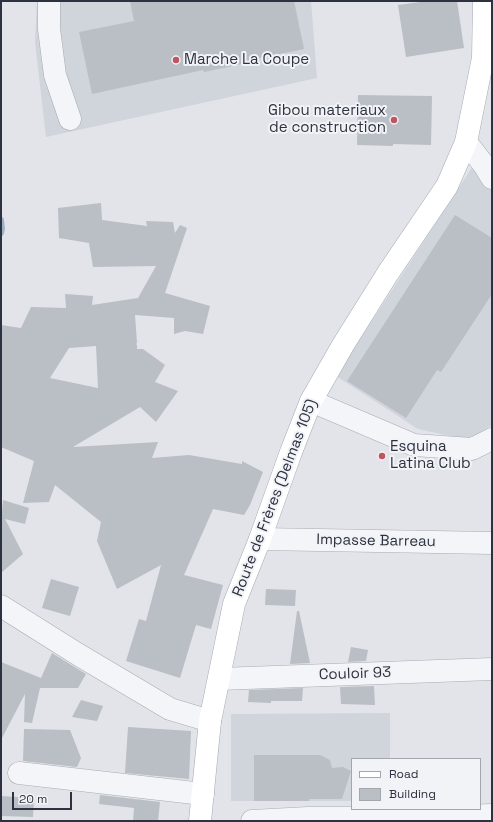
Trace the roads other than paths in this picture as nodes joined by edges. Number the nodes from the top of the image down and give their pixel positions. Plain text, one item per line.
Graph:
1 (49, 1) edge
2 (484, 1) edge
3 (70, 119) dead end
4 (466, 142) junction
5 (492, 178) edge
6 (311, 401) junction
7 (492, 439) edge
8 (260, 539) junction
9 (492, 543) edge
10 (1, 606) edge
11 (492, 668) edge
12 (219, 679) junction
13 (210, 721) junction
14 (19, 773) dead end
15 (203, 794) junction
16 (492, 815) edge
17 (200, 821) edge
18 (252, 821) edge

1 - 3 street
2 - 4 main road, Route de Frères (Delmas 105)
4 - 5 street
4 - 6 main road, Route de Frères (Delmas 105)
6 - 7 street
6 - 8 main road, Route de Frères (Delmas 105)
8 - 9 street, Impasse Barreau
8 - 12 main road, Route de Frères (Delmas 105)
10 - 13 street
11 - 12 street, Couloir 93
12 - 13 main road, Route de Frères (Delmas 105)
13 - 15 main road, Route de Frères (Delmas 105)
14 - 15 street
15 - 17 main road, Route de Frères (Delmas 105)
16 - 18 street

